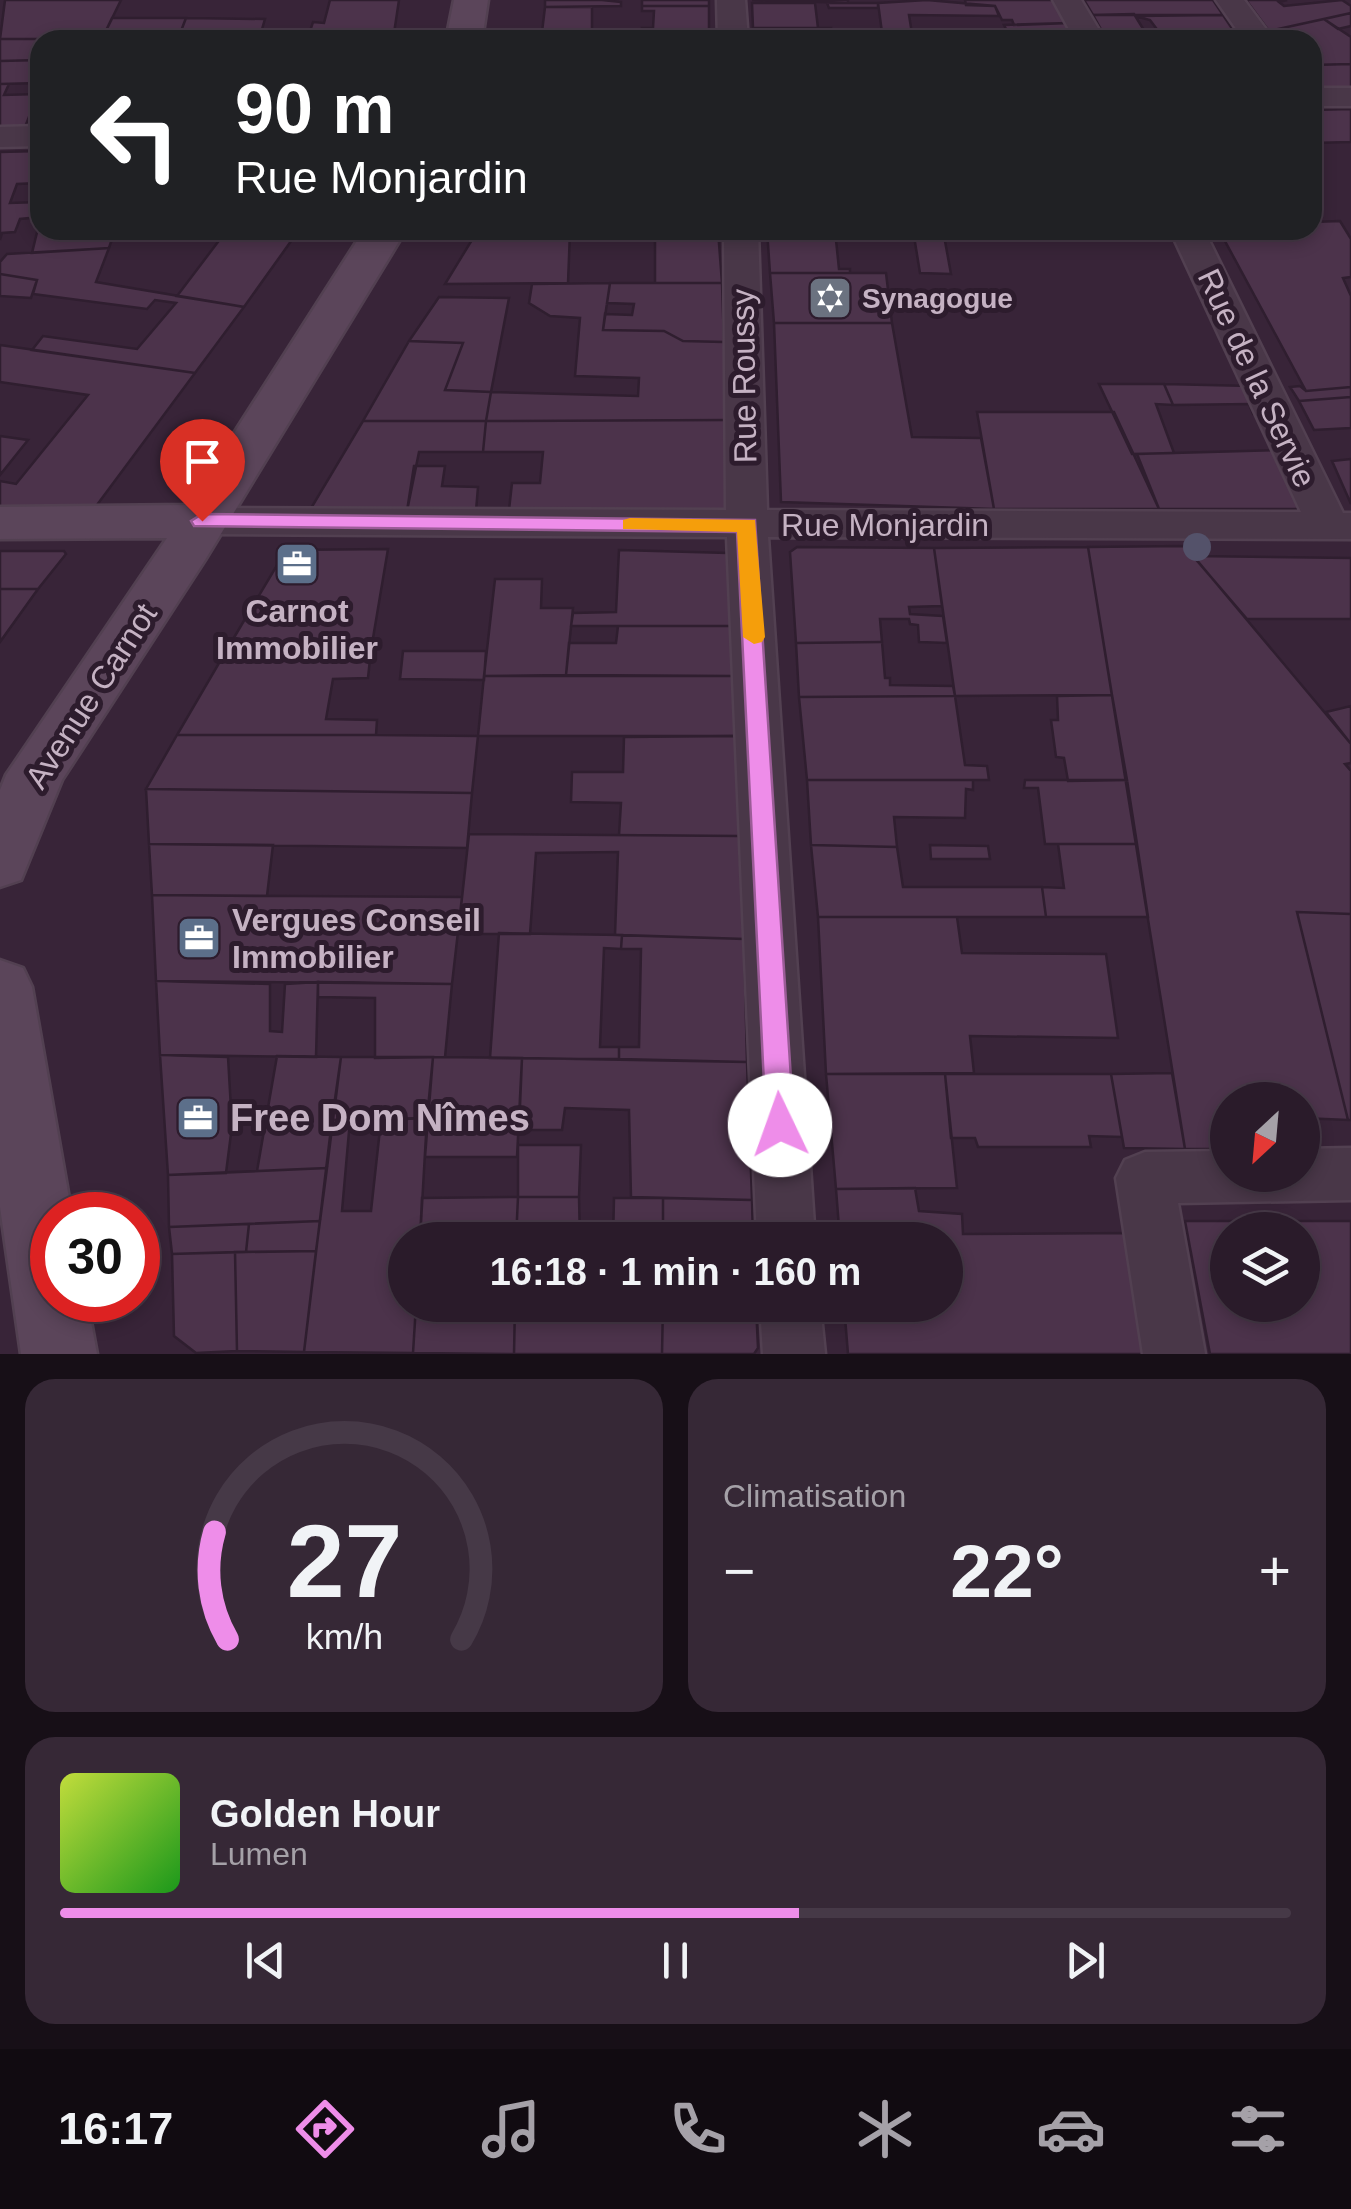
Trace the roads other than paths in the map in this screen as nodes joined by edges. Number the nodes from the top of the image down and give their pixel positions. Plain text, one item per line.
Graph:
1 (470, 0) edge
2 (730, 0) edge
3 (1067, 0) edge
4 (1230, 0) edge
5 (466, 30) edge
6 (732, 30) edge
7 (1084, 30) edge
8 (1252, 30) edge
9 (1322, 97) edge
10 (1351, 97) edge
11 (30, 136) edge
12 (0, 137) edge
13 (379, 240) edge
14 (741, 240) edge
15 (1191, 240) edge
16 (202, 521) junction
17 (0, 523) edge
18 (748, 525) junction
19 (1339, 526) edge
20 (0, 862) edge
21 (0, 987) edge
22 (1351, 1174) edge
23 (785, 1222) edge
24 (791, 1322) edge
25 (59, 1354) edge
26 (794, 1354) edge
27 (1174, 1354) edge

1 - 5 street
2 - 6 street
3 - 7 street
4 - 8 street
9 - 10 street
11 - 12 street
13 - 16 street, Avenue Carnot
14 - 18 street, Rue Roussy
15 - 19 street, Rue de la Servie
16 - 17 street, Rue Monjardin
16 - 18 street, Rue Monjardin
16 - 20 street, Avenue Carnot
18 - 19 street, Rue Monjardin
18 - 23 street, Rue Roussy
21 - 25 street
22 - 27 street
24 - 26 street

